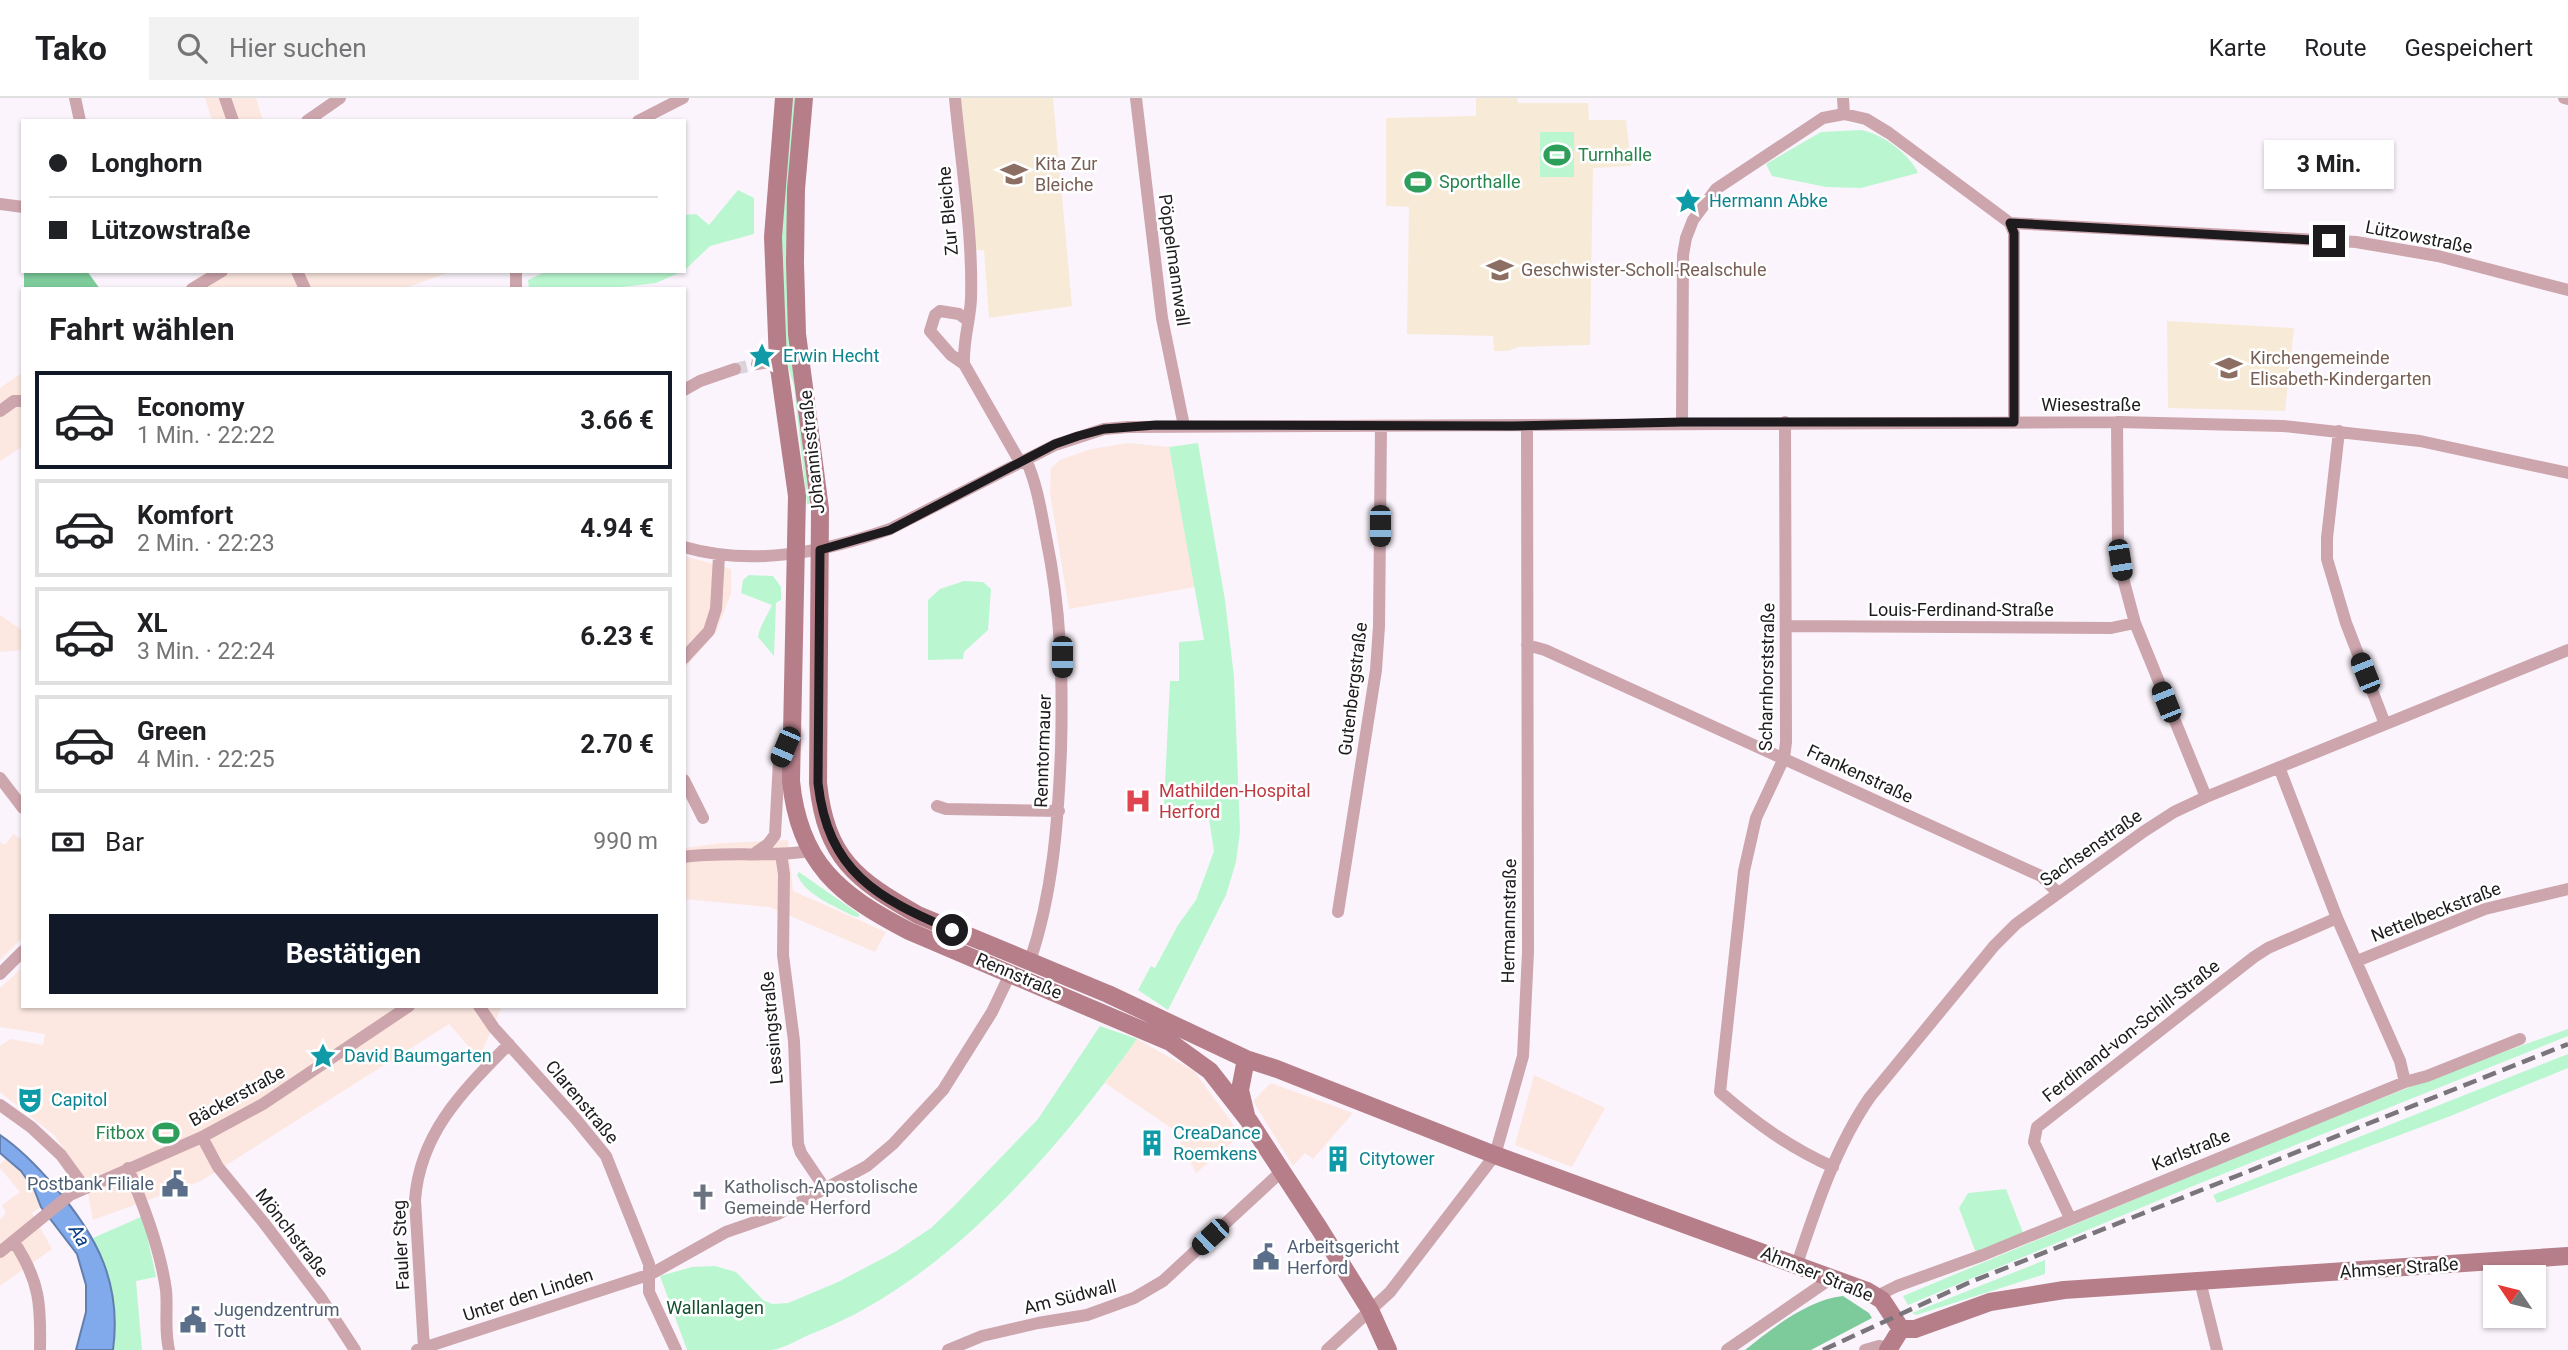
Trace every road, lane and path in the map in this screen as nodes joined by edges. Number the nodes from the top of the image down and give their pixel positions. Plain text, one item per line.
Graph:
1 (75, 98) edge
2 (225, 98) edge
3 (340, 98) edge
4 (683, 98) edge
5 (784, 98) edge
6 (804, 98) edge
7 (955, 98) edge
8 (1136, 98) edge
9 (1843, 98) edge
10 (1843, 114) junction
11 (80, 119) edge
12 (232, 119) edge
13 (310, 119) edge
14 (642, 119) edge
15 (0, 204) edge
16 (21, 207) edge
17 (2010, 223) junction
18 (218, 273) edge
19 (194, 287) edge
20 (2568, 290) edge
21 (967, 320) junction
22 (778, 361) junction
23 (757, 364) tunnel mouth
24 (964, 364) junction
25 (735, 369) tunnel mouth
26 (686, 389) edge
27 (21, 401) edge
28 (0, 411) edge
29 (1682, 422) junction
30 (1785, 422) junction
31 (2014, 422) junction
32 (2118, 422) junction
33 (1184, 426) junction
34 (1381, 426) junction
35 (1527, 426) junction
36 (2339, 431) junction
37 (1023, 461) junction
38 (2568, 474) edge
39 (686, 548) edge
40 (820, 550) junction
41 (796, 553) junction
42 (719, 556) junction
43 (2135, 623) junction
44 (1786, 626) junction
45 (1527, 645) junction
46 (2568, 650) edge
47 (686, 657) edge
48 (2385, 724) junction
49 (791, 733) junction
50 (1784, 758) junction
51 (2279, 767) junction
52 (686, 784) edge
53 (3, 787) edge
54 (2206, 797) junction
55 (21, 806) edge
56 (937, 806) dead end
57 (1059, 811) junction
58 (703, 818) dead end
59 (835, 847) junction
60 (810, 851) junction
61 (754, 854) junction
62 (781, 854) junction
63 (686, 857) edge
64 (2568, 889) edge
65 (2058, 893) junction
66 (1338, 912) dead end
67 (2337, 918) junction
68 (21, 953) edge
69 (1030, 961) junction
70 (2357, 961) junction
71 (1011, 972) junction
72 (0, 974) edge
73 (407, 1008) edge
74 (480, 1008) edge
75 (2520, 1039) dead end
76 (1170, 1042) junction
77 (509, 1044) junction
78 (1247, 1059) junction
79 (2404, 1082) junction
80 (0, 1105) edge
81 (1248, 1121) junction
82 (202, 1138) junction
83 (1495, 1154) junction
84 (1833, 1167) junction
85 (128, 1168) junction
86 (1282, 1171) junction
87 (85, 1188) junction
88 (826, 1190) junction
89 (2070, 1218) junction
90 (14, 1242) junction
91 (0, 1252) edge
92 (2568, 1256) edge
93 (1797, 1264) junction
94 (651, 1274) junction
95 (1833, 1277) junction
96 (2200, 1281) junction
97 (1877, 1296) junction
98 (1370, 1310) junction
99 (1901, 1329) junction
100 (421, 1349) edge
101 (1888, 1349) edge
102 (40, 1350) edge
103 (169, 1350) edge
104 (355, 1350) edge
105 (676, 1350) edge
106 (948, 1350) edge
107 (1327, 1350) edge
108 (1388, 1350) edge
109 (1727, 1350) edge
110 (1865, 1350) edge
111 (2217, 1350) edge

1 - 11 street
2 - 12 street
3 - 13 street
4 - 14 street
5 - 22 main road, Johannisstraße
6 - 40 main road, Johannisstraße
7 - 21 street, Zur Bleiche
8 - 33 street, Pöppelmannwall
9 - 10 street
10 - 17 street
10 - 29 street
15 - 16 street
17 - 20 street, Lützowstraße
17 - 31 street
18 - 19 street
21 - 24 street, Zur Bleiche
21 - 24 street
22 - 23 street
22 - 41 main road, Johannisstraße
24 - 37 street
25 - 26 street
27 - 28 street
29 - 30 street, Wiesestraße
29 - 35 street, Wiesestraße
30 - 31 street, Wiesestraße
30 - 44 street, Scharnhorststraße
31 - 32 street, Wiesestraße
32 - 36 street, Wiesestraße
32 - 43 street
33 - 34 street, Wiesestraße
33 - 37 street, Wiesestraße
34 - 35 street, Wiesestraße
34 - 66 street, Gutenbergstraße
35 - 45 street, Hermannstraße
36 - 38 street, Wiesestraße
36 - 48 street
37 - 40 street, Wiesestraße
37 - 57 street, Renntormauer
39 - 42 street, Wiesestraße
40 - 41 street, Wiesestraße
40 - 59 main road, Johannisstraße
41 - 42 street, Wiesestraße
41 - 49 main road, Johannisstraße
42 - 47 street
43 - 44 street, Louis-Ferdinand-Straße
43 - 54 street
44 - 50 street, Scharnhorststraße
45 - 50 street, Frankenstraße
45 - 83 street, Hermannstraße
46 - 48 street, Sachsenstraße
48 - 51 street, Sachsenstraße
49 - 60 main road, Johannisstraße
49 - 61 street, Johannisstraße
50 - 65 street, Frankenstraße
50 - 84 street, Scharnhorststraße
51 - 54 street, Sachsenstraße
51 - 67 street, Nettelbeckstraße
52 - 58 street
53 - 55 street
54 - 65 street, Sachsenstraße
56 - 57 street
57 - 69 street, Renntormauer
59 - 60 main road
59 - 69 main road, Rennstraße
60 - 62 street
60 - 71 main road, Rennstraße
61 - 62 street
61 - 63 street
62 - 88 street, Lessingstraße
64 - 70 street, Nettelbeckstraße
65 - 84 street, Sachsenstraße
67 - 70 street, Nettelbeckstraße
67 - 89 street, Ferdinand-von-Schill-Straße
68 - 72 street
69 - 78 main road, Rennstraße
70 - 79 street, Nettelbeckstraße
71 - 76 main road, Rennstraße
71 - 88 street, Unter den Linden
73 - 82 street, Bäckerstraße
74 - 77 street, Clarenstraße
75 - 79 street, Karlstraße
76 - 78 main road
76 - 81 main road
77 - 94 street, Clarenstraße
77 - 100 street, Fauler Steg
78 - 81 main road
78 - 83 main road, Ahmser Straße
79 - 89 street, Karlstraße
80 - 87 street
81 - 86 main road
82 - 85 street, Bäckerstraße
82 - 104 street, Mönchstraße
83 - 93 main road, Ahmser Straße
83 - 98 street, Hermannstraße
84 - 93 street, Sachsenstraße
85 - 87 street, Bäckerstraße
85 - 103 street
86 - 98 main road
86 - 106 street, Am Südwall
87 - 90 street, Bäckerstraße
88 - 94 street, Unter den Linden
89 - 97 street, Karlstraße
90 - 91 street, Bäckerstraße
90 - 102 street
92 - 96 main road, Ahmser Straße
93 - 95 main road, Ahmser Straße
94 - 100 street, Unter den Linden
94 - 105 street, Clarenstraße
95 - 97 main road, Ahmser Straße
95 - 109 street
96 - 99 main road, Ahmser Straße
96 - 111 street
97 - 99 main road, Ahmser Straße
98 - 107 street, Hermannstraße
98 - 108 main road
99 - 101 main road
101 - 110 street

